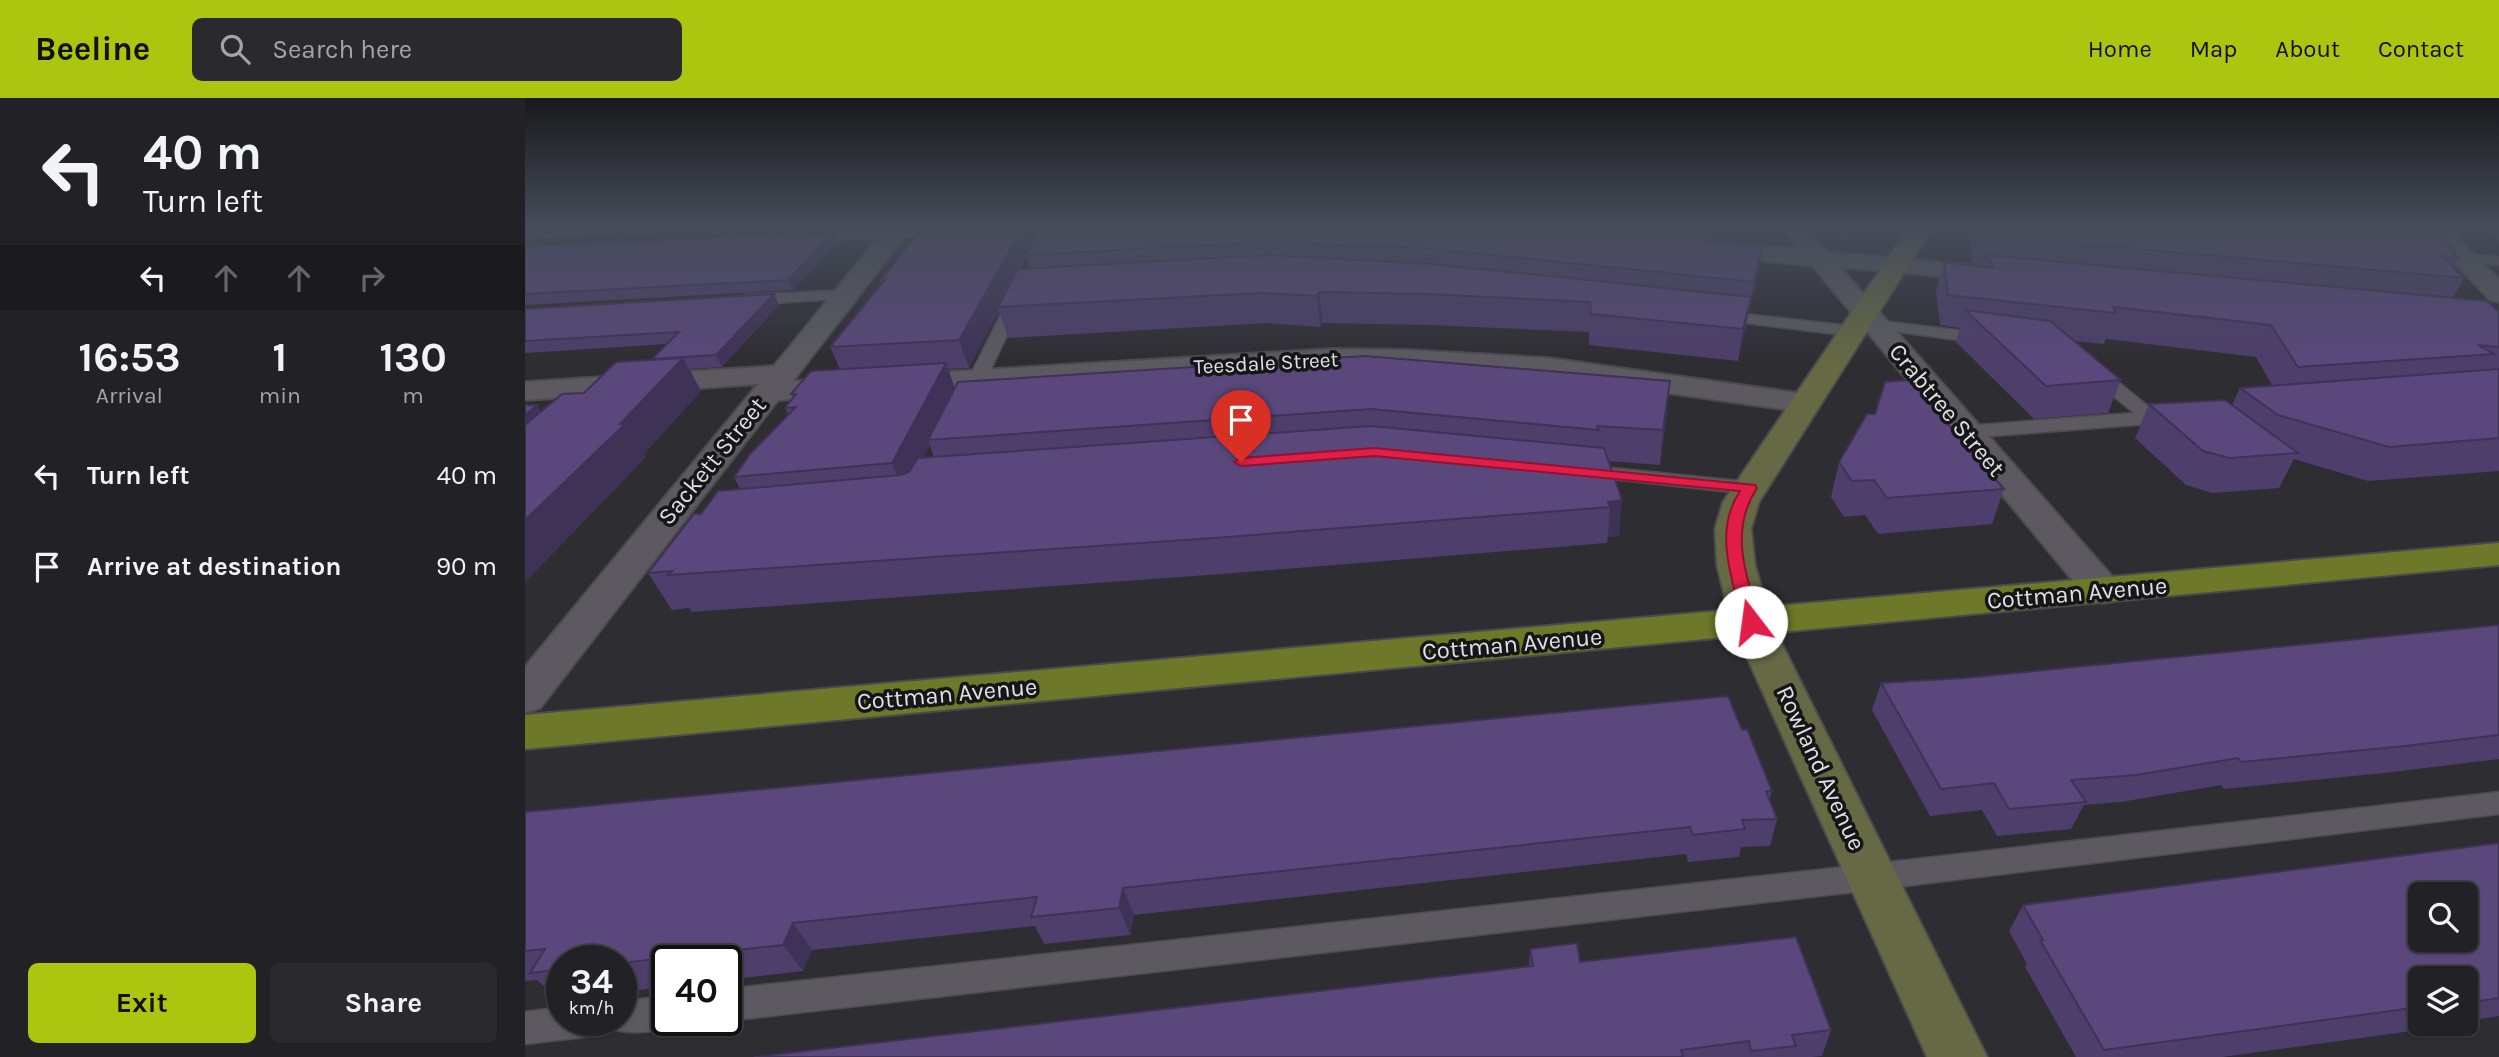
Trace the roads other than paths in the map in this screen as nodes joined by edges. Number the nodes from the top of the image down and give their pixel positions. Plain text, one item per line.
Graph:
1 (864, 272) edge
2 (1832, 272) edge
3 (1894, 272) edge
4 (1977, 272) edge
5 (2478, 272) edge
6 (2021, 276) edge
7 (1026, 288) edge
8 (2499, 294) edge
9 (846, 295) junction
10 (727, 301) edge
11 (1700, 314) edge
12 (1864, 323) junction
13 (2011, 341) edge
14 (2077, 356) edge
15 (978, 379) junction
16 (775, 383) junction
17 (616, 385) junction
18 (525, 391) edge
19 (1804, 402) junction
20 (593, 406) edge
21 (960, 415) edge
22 (2192, 415) edge
23 (2151, 418) junction
24 (1965, 432) junction
25 (1561, 469) edge
26 (1750, 488) junction
27 (2499, 554) edge
28 (2103, 591) junction
29 (1751, 622) junction
30 (525, 697) edge
31 (525, 732) edge
32 (2499, 803) edge
33 (1873, 877) junction
34 (742, 1003) edge
35 (546, 1026) edge
36 (525, 1028) edge
37 (1957, 1057) edge

1 - 9 street, Sackett Street
2 - 12 street, Crabtree Street
3 - 12 street, Rowland Avenue
4 - 6 street
5 - 8 street
7 - 15 lane
9 - 10 lane
9 - 16 street, Sackett Street
11 - 12 lane
12 - 13 lane
12 - 19 street, Rowland Avenue
12 - 24 street, Crabtree Street
14 - 23 lane
15 - 16 street, Teesdale Street
15 - 19 street, Teesdale Street
15 - 21 lane
16 - 17 street, Teesdale Street
16 - 30 street, Sackett Street
17 - 18 street, Teesdale Street
17 - 20 lane
19 - 26 street, Rowland Avenue
22 - 23 lane
23 - 24 lane
24 - 28 street, Crabtree Street
25 - 26 lane
26 - 29 street, Rowland Avenue
27 - 28 main road, Cottman Avenue
28 - 29 main road, Cottman Avenue
29 - 31 main road, Cottman Avenue
29 - 33 street, Rowland Avenue
32 - 33 lane
33 - 34 lane
33 - 37 street, Rowland Avenue
35 - 36 lane

